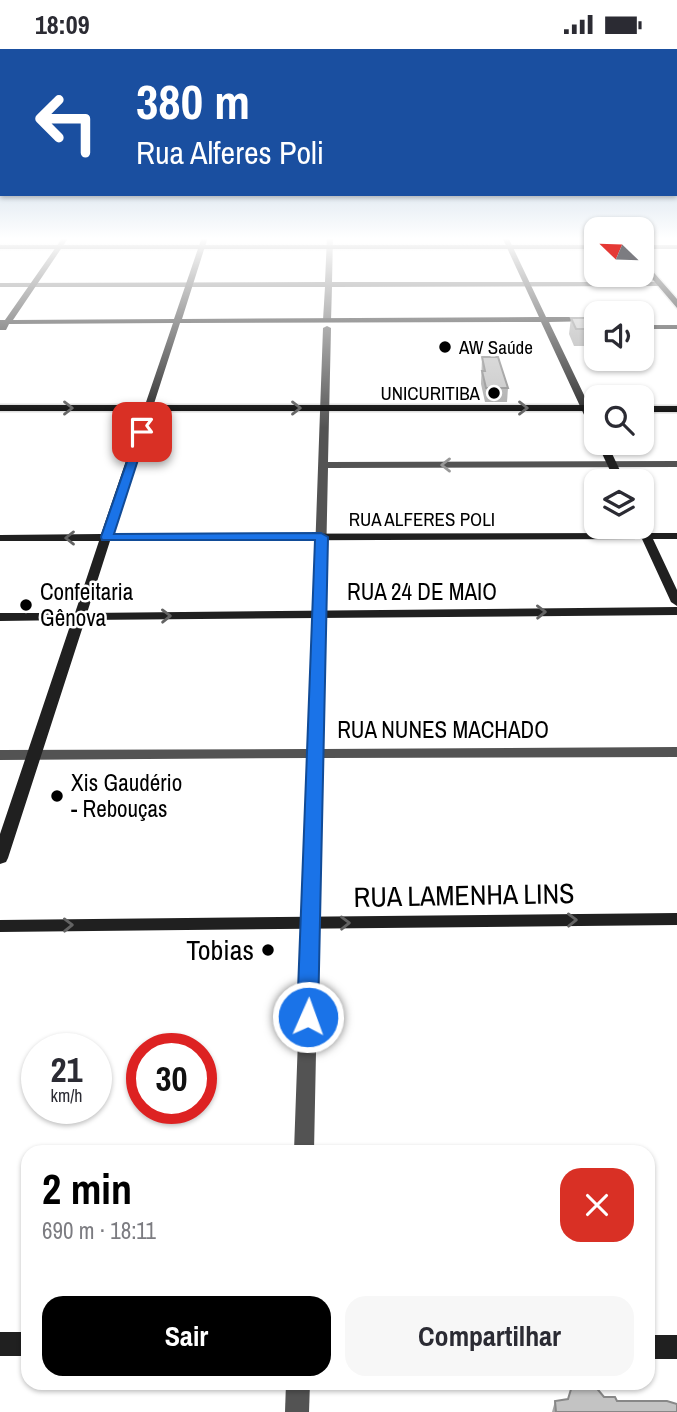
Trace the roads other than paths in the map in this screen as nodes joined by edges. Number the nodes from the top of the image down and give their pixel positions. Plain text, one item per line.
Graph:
1 (21, 301) edge
2 (185, 301) edge
3 (328, 301) edge
4 (535, 301) edge
5 (677, 318) edge
6 (654, 319) edge
7 (584, 320) edge
8 (546, 323) junction
9 (327, 324) junction
10 (178, 325) junction
11 (584, 326) edge
12 (2, 327) edge
13 (654, 327) edge
14 (677, 327) edge
15 (584, 395) edge
16 (0, 408) edge
17 (150, 408) junction
18 (325, 408) junction
19 (584, 408) edge
20 (654, 409) edge
21 (677, 409) edge
22 (608, 455) edge
23 (612, 464) junction
24 (677, 464) edge
25 (323, 465) junction
26 (614, 469) edge
27 (584, 532) edge
28 (654, 532) edge
29 (677, 535) edge
30 (107, 537) junction
31 (321, 537) junction
32 (0, 538) edge
33 (647, 539) edge
34 (677, 602) edge
35 (677, 611) edge
36 (319, 614) junction
37 (81, 616) junction
38 (0, 617) edge
39 (677, 752) edge
40 (316, 753) junction
41 (0, 755) edge
42 (34, 755) junction
43 (0, 858) edge
44 (677, 919) edge
45 (310, 923) junction
46 (0, 926) edge
47 (304, 1145) edge
48 (0, 1344) edge
49 (21, 1344) edge
50 (655, 1347) edge
51 (677, 1347) edge
52 (298, 1390) edge
53 (297, 1412) edge

1 - 12 street
2 - 10 street
3 - 9 street
4 - 8 street
5 - 6 street
7 - 8 street
8 - 9 street
8 - 11 street
8 - 15 street
9 - 10 street
9 - 18 street
10 - 12 street
10 - 17 street
13 - 14 street
16 -> 17 main road
17 -> 18 main road
17 - 30 street
18 -> 19 main road
18 - 25 street
20 - 21 main road
22 - 23 street
23 - 24 street
23 -> 25 street
23 - 26 street
25 - 31 street
27 - 31 street, RUA ALFERES POLI
28 - 29 street, RUA ALFERES POLI
30 - 31 street, RUA ALFERES POLI
30 -> 32 street, RUA ALFERES POLI
30 - 37 street
31 - 36 street
33 - 34 street
36 -> 35 street, RUA 24 DE MAIO
37 -> 36 street, RUA 24 DE MAIO
36 - 40 street
37 - 38 street, RUA 24 DE MAIO
37 - 42 street
39 - 40 street, RUA NUNES MACHADO
40 - 42 street, RUA NUNES MACHADO
40 - 45 street
41 - 42 street, RUA NUNES MACHADO
42 - 43 street
45 -> 44 street, RUA LAMENHA LINS
46 -> 45 street, RUA LAMENHA LINS
45 - 47 street
48 - 49 street
50 - 51 street
52 - 53 street

